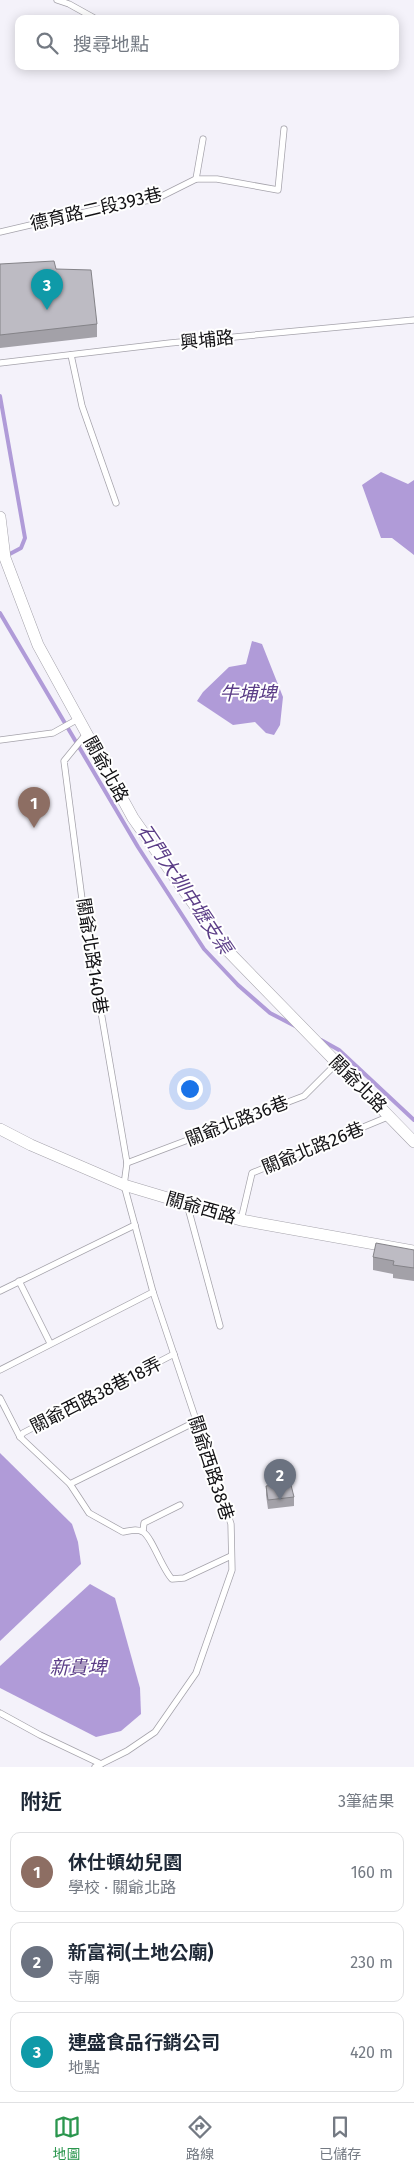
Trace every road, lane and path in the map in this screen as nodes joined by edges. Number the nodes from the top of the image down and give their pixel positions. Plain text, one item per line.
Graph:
1 (57, 0) edge
2 (89, 15) edge
3 (284, 129) dead end
4 (203, 139) dead end
5 (196, 179) junction
6 (0, 232) edge
7 (414, 320) edge
8 (71, 355) junction
9 (0, 363) edge
10 (116, 503) dead end
11 (0, 517) edge
12 (78, 719) junction
13 (86, 734) junction
14 (0, 740) edge
15 (337, 1063) junction
16 (390, 1116) junction
17 (0, 1129) edge
18 (414, 1142) edge
19 (126, 1163) junction
20 (124, 1186) junction
21 (187, 1204) junction
22 (241, 1220) junction
23 (135, 1225) junction
24 (414, 1251) edge
25 (19, 1281) junction
26 (0, 1290) edge
27 (153, 1292) junction
28 (220, 1326) dead end
29 (50, 1343) junction
30 (174, 1354) junction
31 (0, 1370) edge
32 (0, 1398) edge
33 (195, 1422) junction
34 (20, 1437) junction
35 (70, 1484) junction
36 (180, 1505) dead end
37 (143, 1531) junction
38 (231, 1556) junction
39 (0, 1713) edge
40 (98, 1765) edge

1 - 2 lane
3 - 5 lane, 德育路二段393巷
4 - 5 lane
5 - 6 lane, 德育路二段393巷
7 - 8 lane, 興埔路
8 - 9 lane, 興埔路
8 - 10 lane
11 - 12 street, 關爺北路
12 - 13 street, 關爺北路
12 - 14 lane
13 - 15 street, 關爺北路
13 - 19 lane, 關爺北路140巷
15 - 16 street, 關爺北路
15 - 19 lane, 關爺北路36巷
16 - 18 street, 關爺北路
16 - 22 lane, 關爺北路26巷
17 - 20 street, 關爺西路
19 - 20 lane, 關爺北路140巷
20 - 21 street, 關爺西路
20 - 23 lane, 關爺西路38巷
21 - 22 street, 關爺西路
21 - 28 lane
22 - 24 street, 關爺西路
23 - 25 lane
23 - 27 lane, 關爺西路38巷
25 - 26 lane
25 - 29 lane
27 - 29 lane
27 - 30 lane, 關爺西路38巷
29 - 31 lane
30 - 33 lane, 關爺西路38巷
30 - 34 lane, 關爺西路38巷18弄
32 - 34 lane
33 - 35 lane
33 - 38 lane, 關爺西路38巷
34 - 35 lane
35 - 37 lane
36 - 37 lane
37 - 38 lane
38 - 40 lane, 關爺西路38巷
39 - 40 lane

